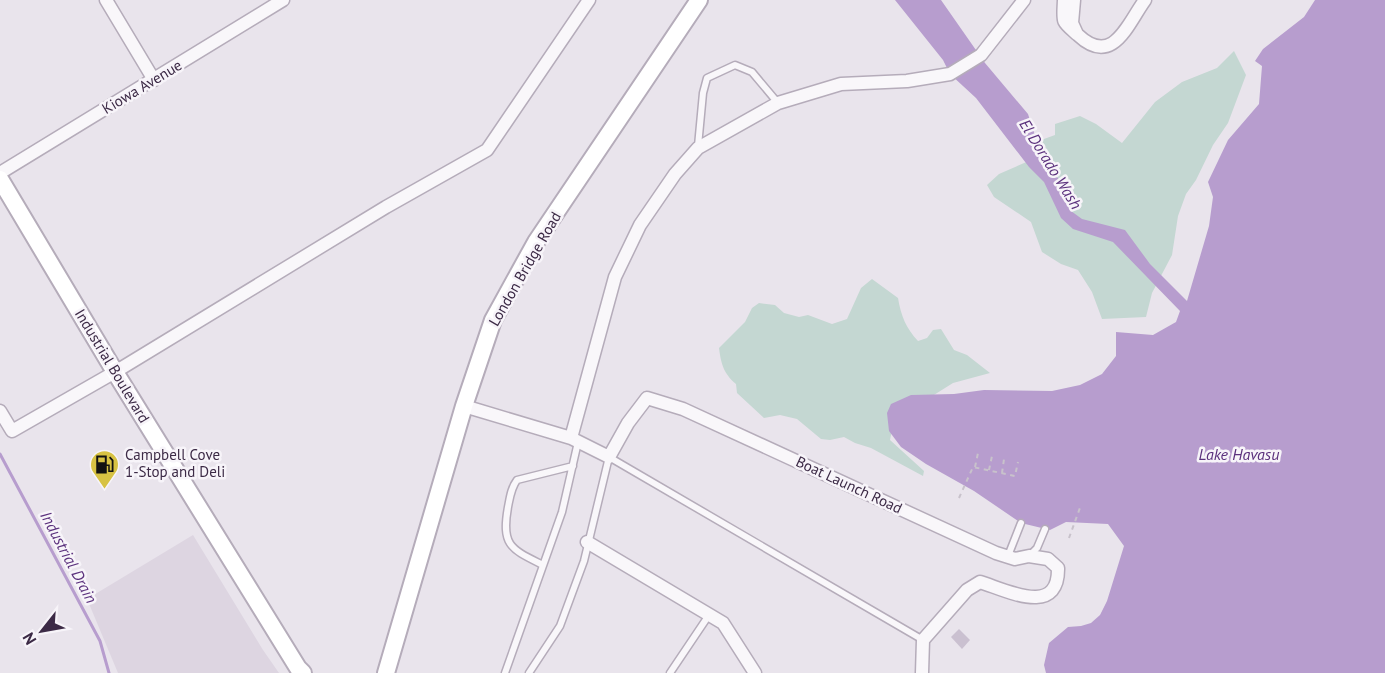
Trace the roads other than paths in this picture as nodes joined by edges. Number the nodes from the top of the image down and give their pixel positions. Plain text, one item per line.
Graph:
1 (106, 0) edge
2 (281, 0) edge
3 (589, 0) edge
4 (699, 0) edge
5 (1024, 0) edge
6 (1064, 0) edge
7 (1074, 0) edge
8 (1145, 0) edge
9 (1078, 35) junction
10 (154, 80) junction
11 (778, 103) junction
12 (698, 148) junction
13 (0, 173) edge
14 (0, 179) edge
15 (115, 372) junction
16 (464, 406) junction
17 (0, 411) edge
18 (575, 440) junction
19 (609, 457) junction
20 (573, 466) junction
21 (1021, 523) dead end
22 (1045, 529) dead end
23 (587, 542) junction
24 (1008, 556) junction
25 (1029, 556) junction
26 (543, 565) junction
27 (709, 615) junction
28 (923, 640) junction
29 (303, 673) edge
30 (386, 673) edge
31 (505, 673) edge
32 (529, 673) edge
33 (670, 673) edge
34 (755, 673) edge
35 (922, 673) edge

1 - 10 street
2 - 10 street, Kiowa Avenue
3 - 15 street
4 - 16 street, London Bridge Road
5 - 11 street
6 - 9 street
7 - 9 street
8 - 9 street
10 - 13 street, Kiowa Avenue
11 - 12 street
11 - 12 lane
12 - 18 street
14 - 15 street, Industrial Boulevard
15 - 17 street
15 - 29 street, Industrial Boulevard
16 - 18 street
16 - 30 street, London Bridge Road
18 - 19 street
18 - 20 lane
19 - 23 lane
19 - 24 street, Boat Launch Road
19 - 28 lane
20 - 26 lane
20 - 26 lane
21 - 24 lane
22 - 25 lane
23 - 27 street
23 - 32 lane
24 - 25 street, Boat Launch Road
25 - 28 street, Boat Launch Road
26 - 31 lane
27 - 33 lane
27 - 34 street
28 - 35 street

